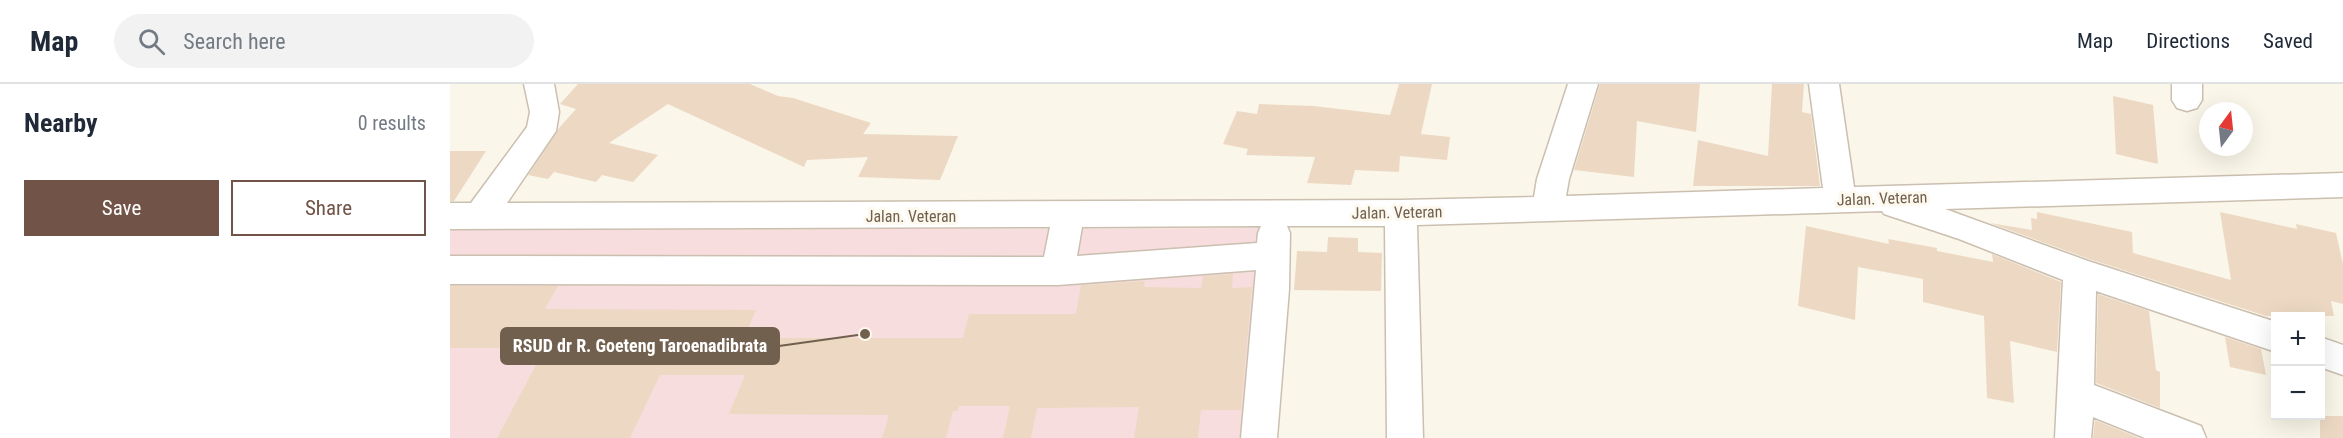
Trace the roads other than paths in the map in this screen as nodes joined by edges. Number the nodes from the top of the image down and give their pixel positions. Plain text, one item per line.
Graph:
1 (539, 84) edge
2 (1583, 84) edge
3 (1824, 84) edge
4 (2343, 185) edge
5 (1875, 199) junction
6 (1840, 200) junction
7 (1548, 210) junction
8 (1275, 213) junction
9 (1401, 213) junction
10 (1068, 215) junction
11 (467, 216) edge
12 (450, 242) edge
13 (1273, 255) junction
14 (450, 270) edge
15 (1058, 271) junction
16 (2080, 272) junction
17 (2271, 335) edge
18 (2325, 354) edge
19 (2343, 360) edge
20 (2076, 394) junction
21 (1259, 438) edge
22 (1405, 438) edge
23 (2073, 438) edge
24 (2188, 438) edge

1 - 11 street
2 - 7 street
3 - 6 street
4 - 5 street, Jalan. Veteran
5 - 6 street, Jalan. Veteran
5 - 16 street
6 - 7 street, Jalan. Veteran
7 - 9 street, Jalan. Veteran
8 - 9 street, Jalan. Veteran
8 - 10 street, Jalan. Veteran
8 - 13 street
9 - 22 street
10 - 11 street, Jalan. Veteran
10 - 15 street
11 - 12 street
13 - 15 street
13 - 21 street
14 - 15 street
16 - 17 street
16 - 20 street
18 - 19 street
20 - 23 street
20 - 24 street

